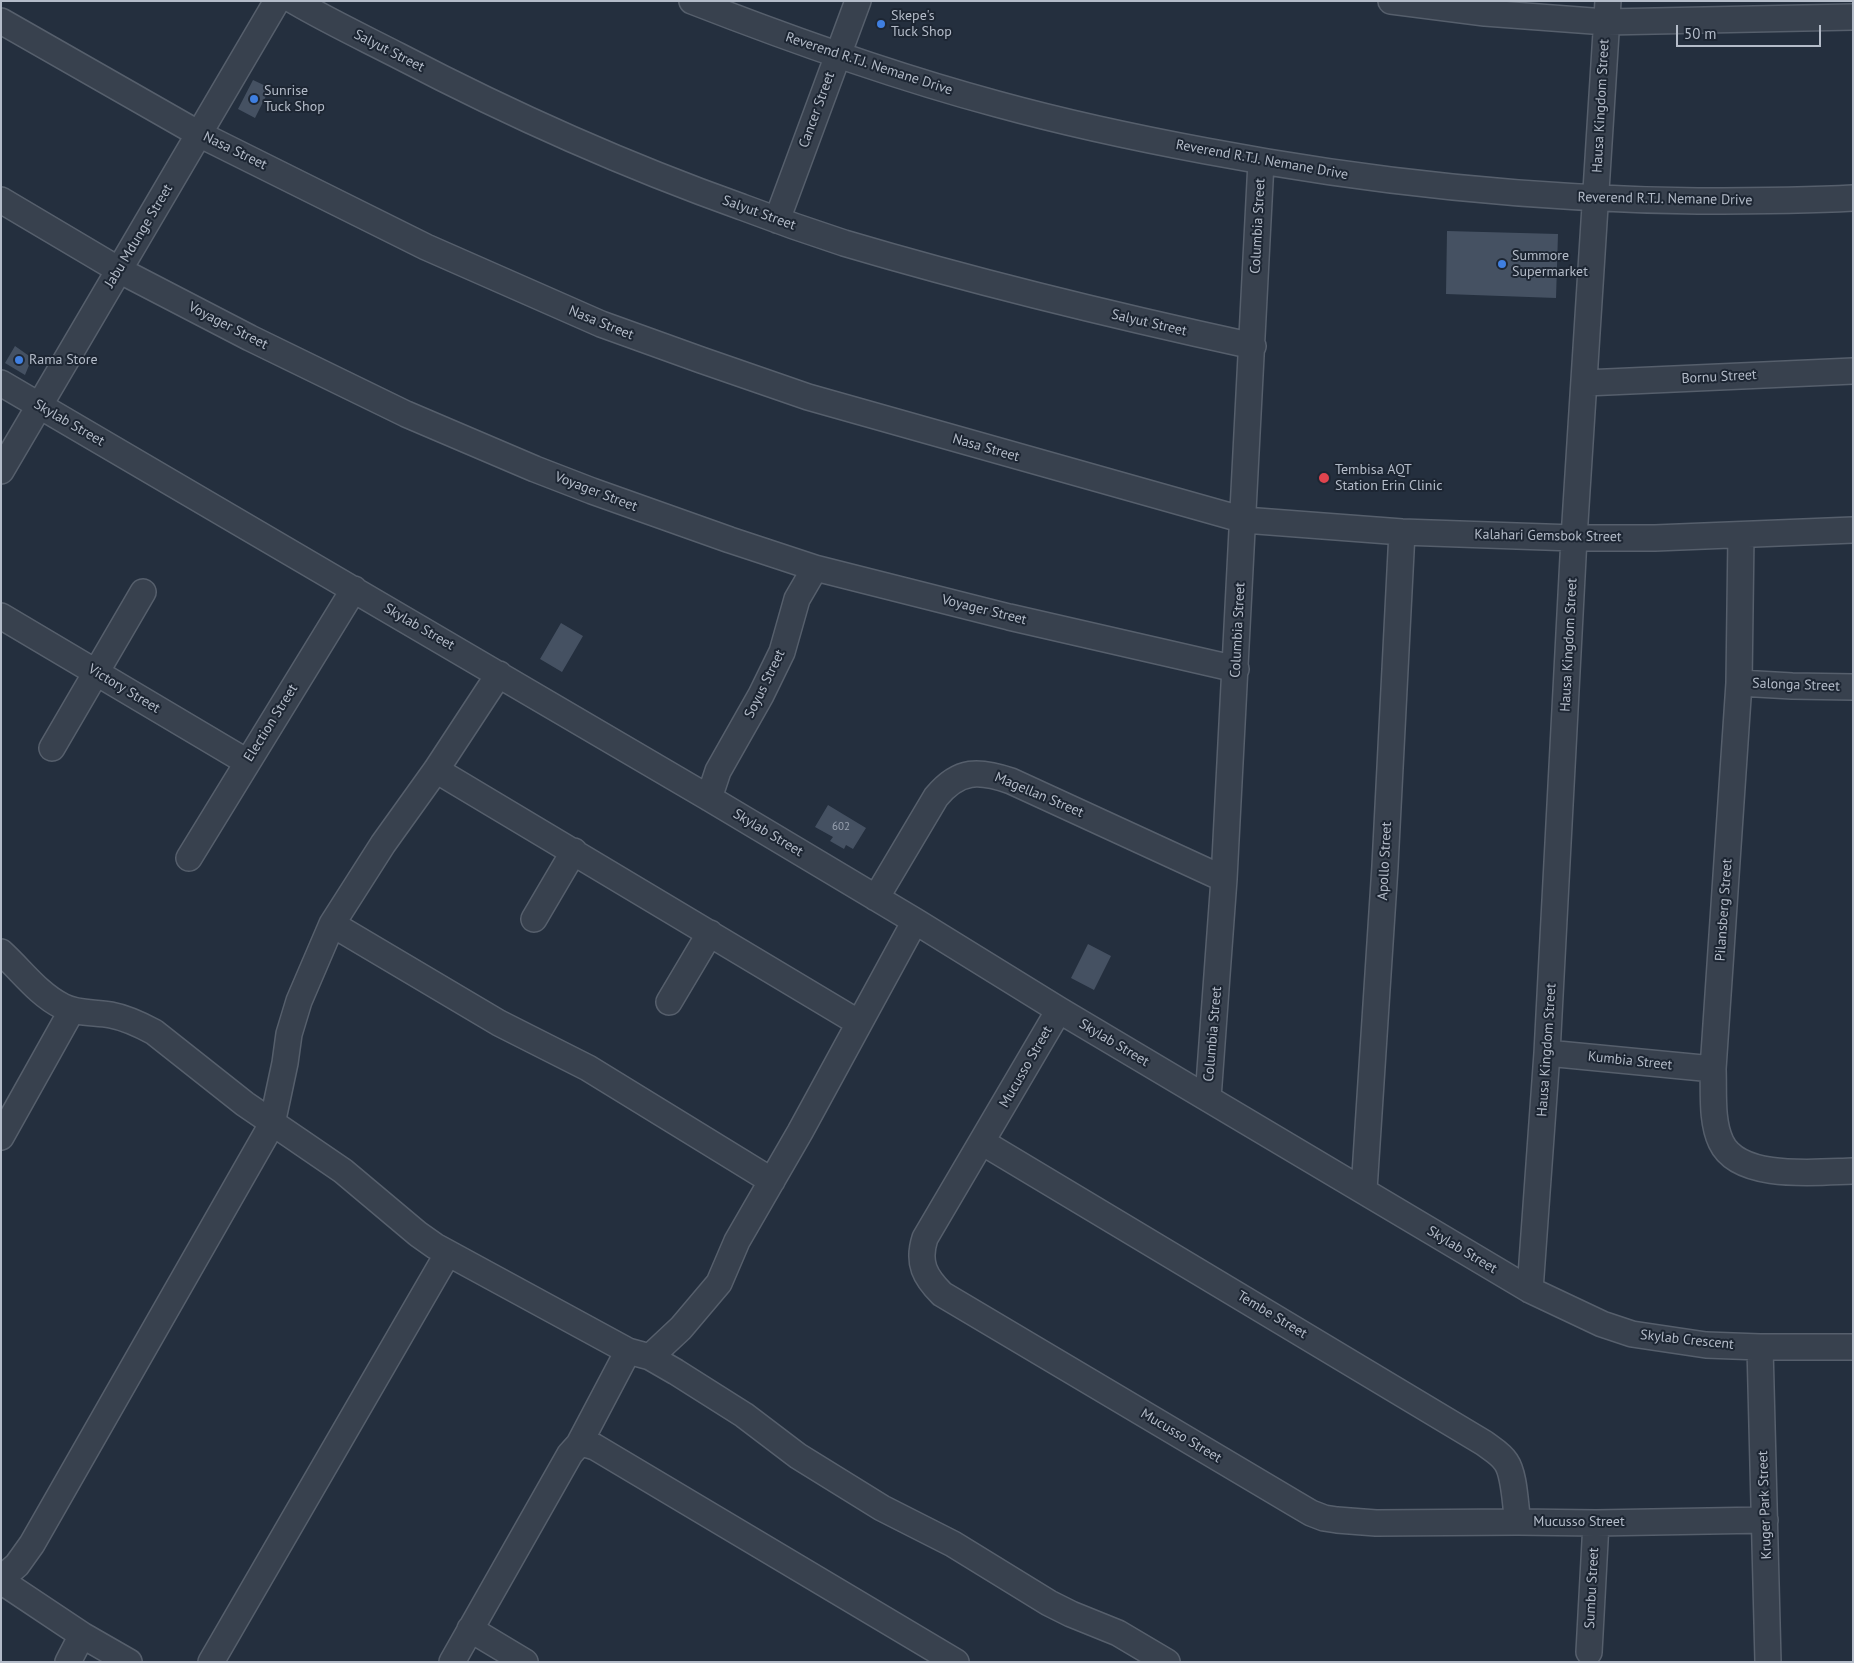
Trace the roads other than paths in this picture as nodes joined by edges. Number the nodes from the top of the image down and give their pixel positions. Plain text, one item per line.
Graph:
1 (277, 1) edge
2 (294, 1) edge
3 (692, 1) edge
4 (858, 1) edge
5 (1391, 1) edge
6 (1607, 12) edge
7 (1853, 17) edge
8 (1, 21) edge
9 (837, 55) junction
10 (199, 134) junction
11 (1261, 162) junction
12 (1853, 198) edge
13 (1595, 199) junction
14 (1, 200) edge
15 (776, 220) junction
16 (119, 270) junction
17 (1252, 346) junction
18 (1853, 371) edge
19 (1, 383) edge
20 (1585, 383) junction
21 (40, 405) junction
22 (1, 471) edge
23 (1244, 520) junction
24 (1853, 530) edge
25 (1402, 532) junction
26 (1741, 535) junction
27 (1574, 538) junction
28 (815, 568) junction
29 (354, 589) junction
30 (143, 592) dead end
31 (1, 616) edge
32 (1236, 669) junction
33 (96, 671) junction
34 (499, 674) junction
35 (1739, 683) junction
36 (1853, 686) edge
37 (52, 748) dead end
38 (247, 762) junction
39 (436, 770) junction
40 (709, 798) junction
41 (574, 851) junction
42 (189, 858) dead end
43 (1224, 879) junction
44 (876, 898) junction
45 (534, 920) dead end
46 (915, 921) junction
47 (332, 924) junction
48 (710, 933) junction
49 (1, 952) edge
50 (670, 1002) dead end
51 (72, 1010) junction
52 (1059, 1010) junction
53 (859, 1024) junction
54 (1547, 1053) junction
55 (1713, 1069) junction
56 (1208, 1098) junction
57 (272, 1124) junction
58 (1, 1137) edge
59 (982, 1142) junction
60 (1853, 1171) edge
61 (772, 1181) junction
62 (1364, 1190) junction
63 (448, 1253) junction
64 (1530, 1290) junction
65 (1760, 1347) junction
66 (1853, 1347) edge
67 (639, 1354) junction
68 (579, 1444) junction
69 (1766, 1520) junction
70 (1518, 1522) junction
71 (1596, 1523) junction
72 (1, 1580) edge
73 (470, 1630) junction
74 (82, 1635) junction
75 (1588, 1652) dead end
76 (68, 1662) edge
77 (128, 1662) edge
78 (211, 1662) edge
79 (452, 1662) edge
80 (526, 1662) edge
81 (956, 1662) edge
82 (1167, 1662) edge
83 (1768, 1662) edge

1 - 10 street, Jabu Mdunge Street
2 - 15 street, Salyut Street
3 - 9 street, Reverend R.T.J. Nemane Drive
4 - 9 street, Cancer Street
5 - 6 street
6 - 7 street
6 - 13 street, Hausa Kingdom Street
8 - 10 street, Nasa Street
9 - 11 street, Reverend R.T.J. Nemane Drive
9 - 15 street, Cancer Street
10 - 16 street, Jabu Mdunge Street
10 - 23 street, Nasa Street
11 - 13 street, Reverend R.T.J. Nemane Drive
11 - 17 street, Columbia Street
12 - 13 street, Reverend R.T.J. Nemane Drive
13 - 20 street, Hausa Kingdom Street
14 - 16 street, Voyager Street
15 - 17 street, Salyut Street
16 - 21 street, Jabu Mdunge Street
16 - 28 street, Voyager Street
17 - 23 street, Columbia Street
18 - 20 street, Bornu Street
19 - 21 street, Skylab Street
20 - 27 street, Hausa Kingdom Street
21 - 22 street, Jabu Mdunge Street
21 - 29 street, Skylab Street
23 - 25 street, Kalahari Gemsbok Street
23 - 32 street, Columbia Street
24 - 26 street, Kalahari Gemsbok Street
25 - 27 street, Kalahari Gemsbok Street
25 - 62 street, Apollo Street
26 - 27 street, Kalahari Gemsbok Street
26 - 35 street, Pilansberg Street
27 - 54 street, Hausa Kingdom Street
28 - 32 street, Voyager Street
28 - 40 street, Soyus Street
29 - 34 street, Skylab Street
29 - 38 street, Election Street
30 - 33 street
31 - 33 street, Victory Street
32 - 43 street, Columbia Street
33 - 37 street
33 - 38 street, Victory Street
34 - 39 street
34 - 40 street, Skylab Street
35 - 36 street, Salonga Street
35 - 55 street, Pilansberg Street
38 - 42 street, Election Street
39 - 41 street
39 - 47 street
40 - 44 street, Skylab Street
41 - 45 street
41 - 48 street
43 - 44 street, Magellan Street
43 - 56 street, Columbia Street
44 - 46 street, Skylab Street
46 - 52 street, Skylab Street
46 - 53 street
47 - 57 street
47 - 61 street
48 - 50 street
48 - 53 street
49 - 51 street
51 - 57 street
51 - 58 street
52 - 56 street, Skylab Street
52 - 59 street, Mucusso Street
53 - 61 street
54 - 55 street, Kumbia Street
54 - 64 street, Hausa Kingdom Street
55 - 60 street, Pilansberg Street
56 - 62 street, Skylab Street
57 - 63 street
57 - 72 street
59 - 70 street, Tembe Street
59 - 70 street, Mucusso Street
61 - 67 street
62 - 64 street, Skylab Street
63 - 67 street
63 - 78 street
64 - 65 street, Skylab Crescent
65 - 66 street, Skylab Crescent
65 - 69 street, Kruger Park Street
67 - 68 street
67 - 82 street
68 - 73 street
68 - 81 street
69 - 71 street, Mucusso Street
69 - 83 street, Kruger Park Street
70 - 71 street, Mucusso Street
71 - 75 street, Sumbu Street
72 - 74 street
73 - 79 street
73 - 80 street
74 - 76 street
74 - 77 street

